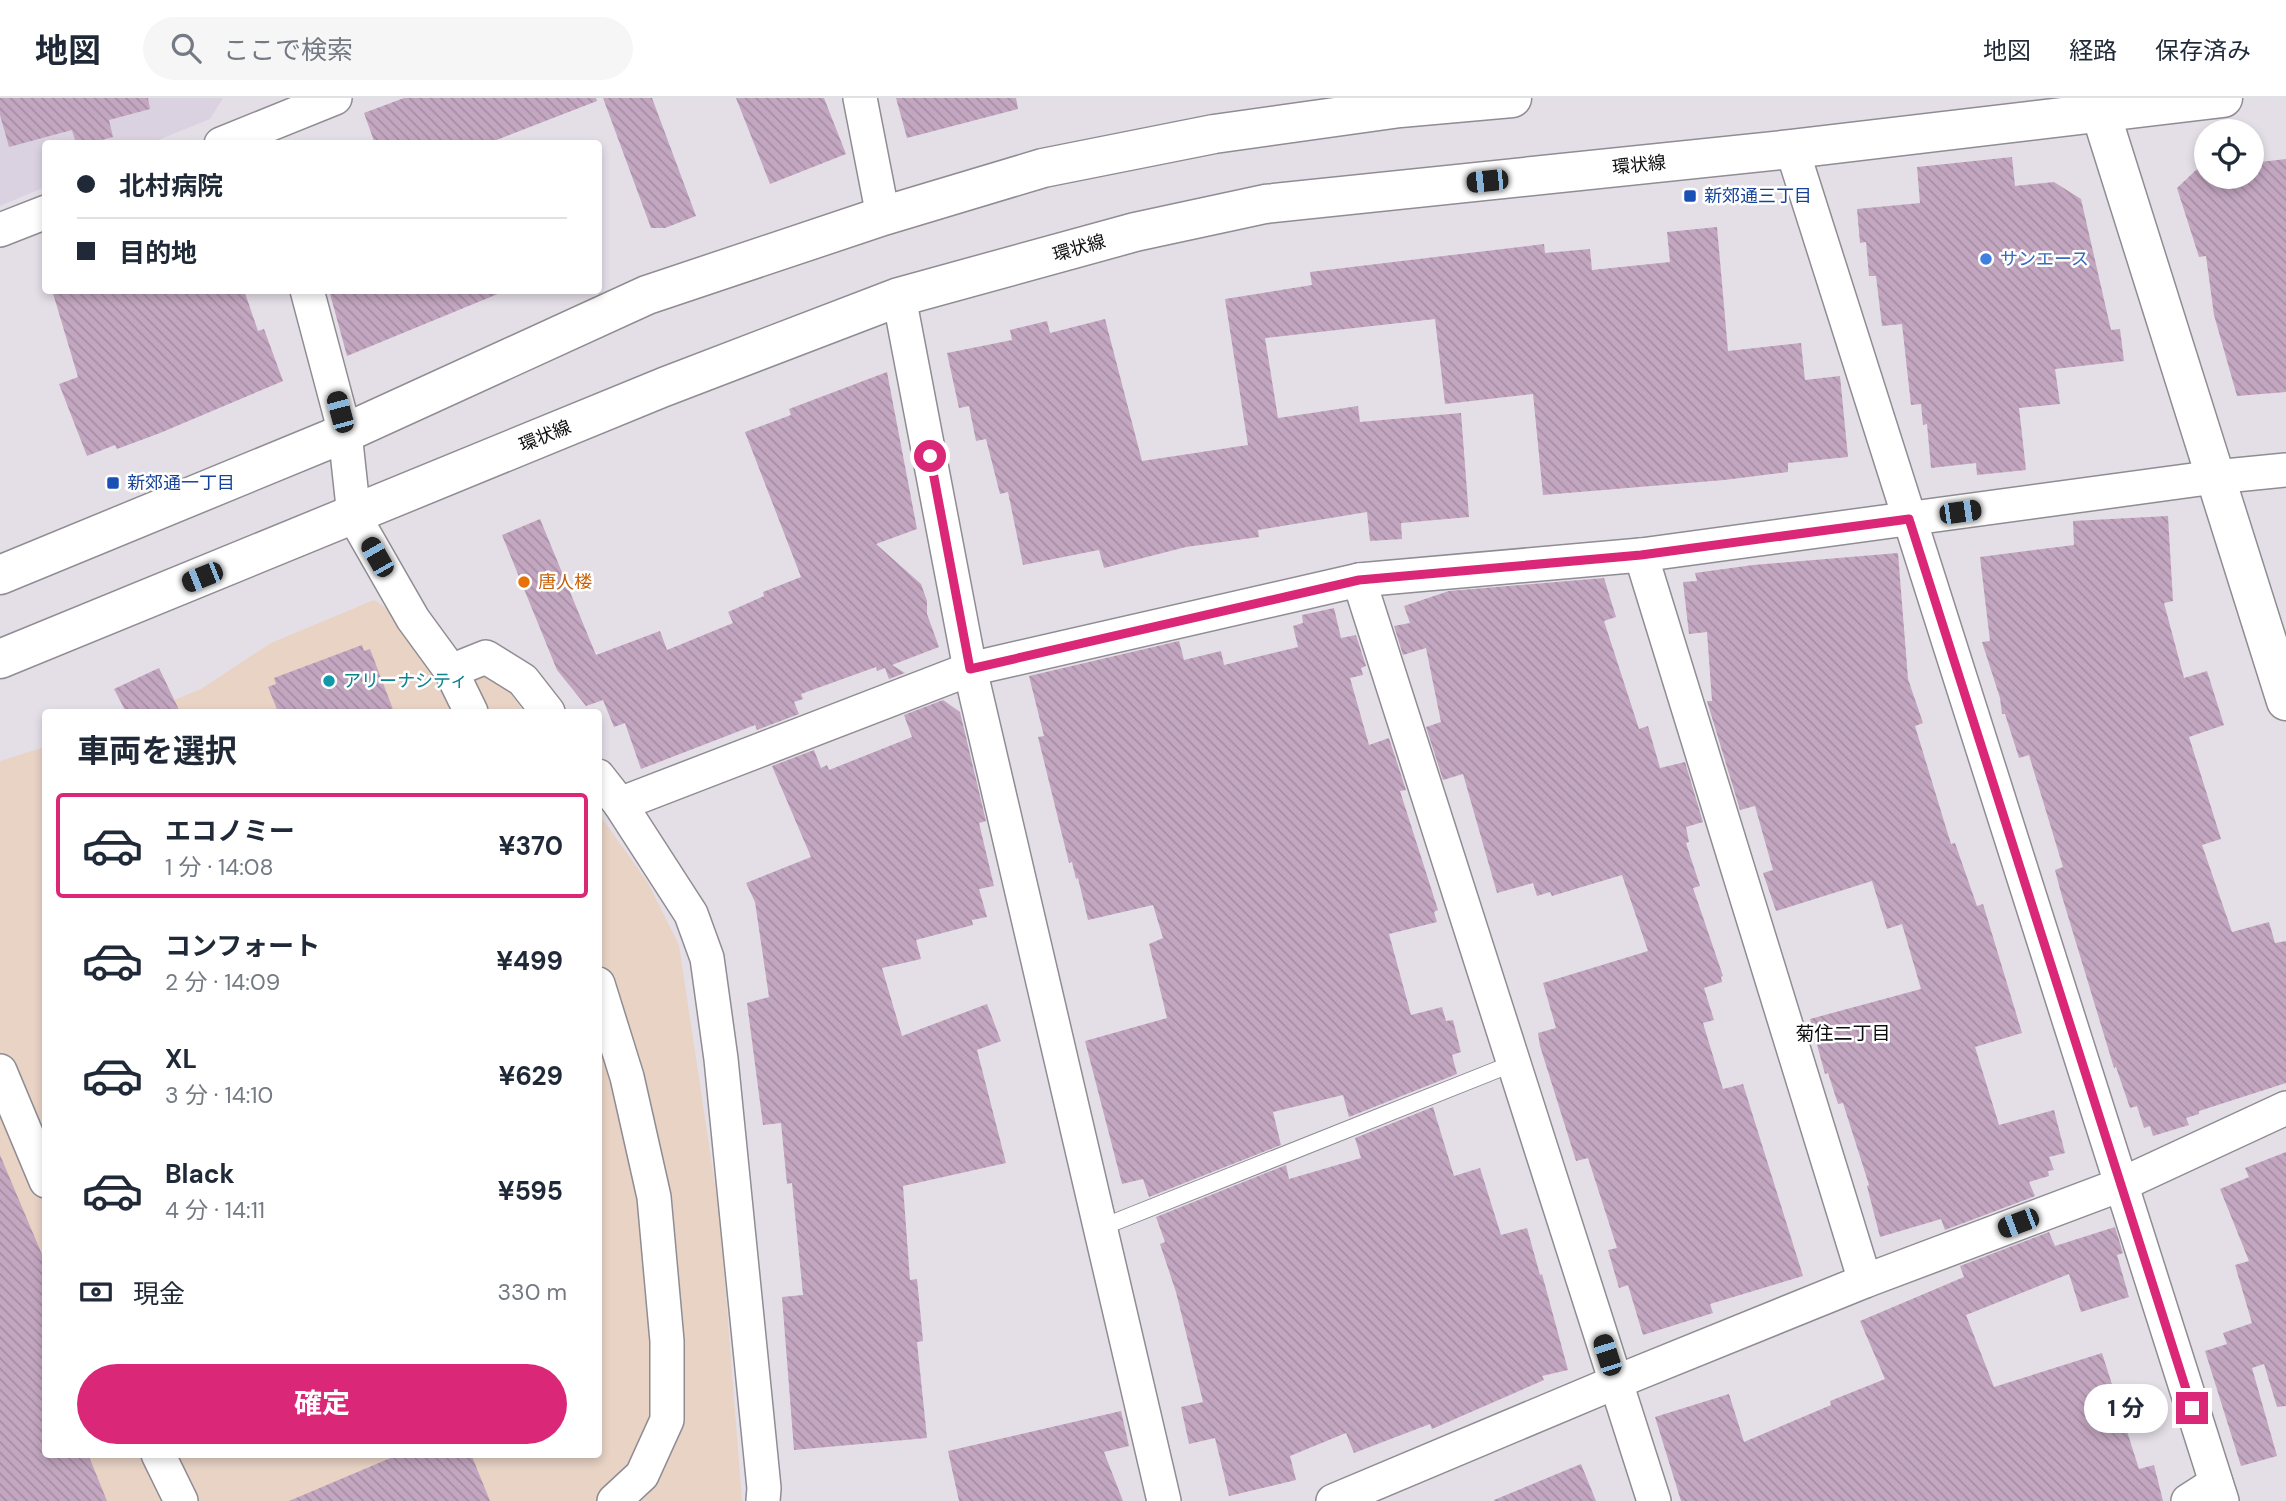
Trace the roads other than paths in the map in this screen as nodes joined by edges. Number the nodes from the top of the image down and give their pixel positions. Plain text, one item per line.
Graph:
1 (335, 98) edge
2 (860, 98) edge
3 (1512, 98) edge
4 (2223, 98) edge
5 (2099, 104) edge
6 (261, 123) edge
7 (229, 140) edge
8 (1791, 149) junction
9 (42, 214) edge
10 (883, 216) junction
11 (0, 230) edge
12 (308, 294) edge
13 (899, 297) junction
14 (345, 433) junction
15 (2286, 470) edge
16 (2215, 477) junction
17 (354, 516) junction
18 (1909, 519) junction
19 (1641, 555) junction
20 (0, 575) edge
21 (1359, 580) junction
22 (0, 659) edge
23 (970, 669) junction
24 (451, 671) junction
25 (2286, 701) edge
26 (470, 709) edge
27 (546, 709) edge
28 (602, 781) edge
29 (620, 804) junction
30 (602, 997) edge
31 (1514, 1063) junction
32 (0, 1071) edge
33 (2286, 1108) edge
34 (42, 1171) edge
35 (2120, 1185) junction
36 (1100, 1228) junction
37 (1865, 1281) junction
38 (1616, 1382) junction
39 (161, 1458) edge
40 (2219, 1492) edge
41 (181, 1501) edge
42 (614, 1501) edge
43 (764, 1501) edge
44 (1164, 1501) edge
45 (1333, 1501) edge
46 (1654, 1501) edge
47 (2188, 1501) edge

1 - 6 street
2 - 10 street
3 - 10 main road
4 - 5 main road, 環状線
5 - 8 main road, 環状線
5 - 16 main road
6 - 7 street
8 - 13 main road, 環状線
8 - 18 street
9 - 11 street
10 - 14 main road
12 - 14 street
13 - 17 main road, 環状線
13 - 23 street
14 - 17 street
14 - 20 main road
15 - 16 street
16 - 18 street
16 - 25 main road
17 - 22 main road, 環状線
17 - 24 street
18 - 19 street
18 - 35 street
19 - 21 street
19 - 37 street
21 - 23 street
21 - 31 street
23 - 29 street
23 - 36 street
24 - 26 street
24 - 27 street
28 - 29 street
29 - 43 street
30 - 42 street
31 - 36 lane
31 - 38 street
32 - 34 street
33 - 35 street
35 - 37 street
35 - 40 street
36 - 44 street
37 - 38 street
38 - 45 street
38 - 46 street
39 - 41 street
40 - 47 street

